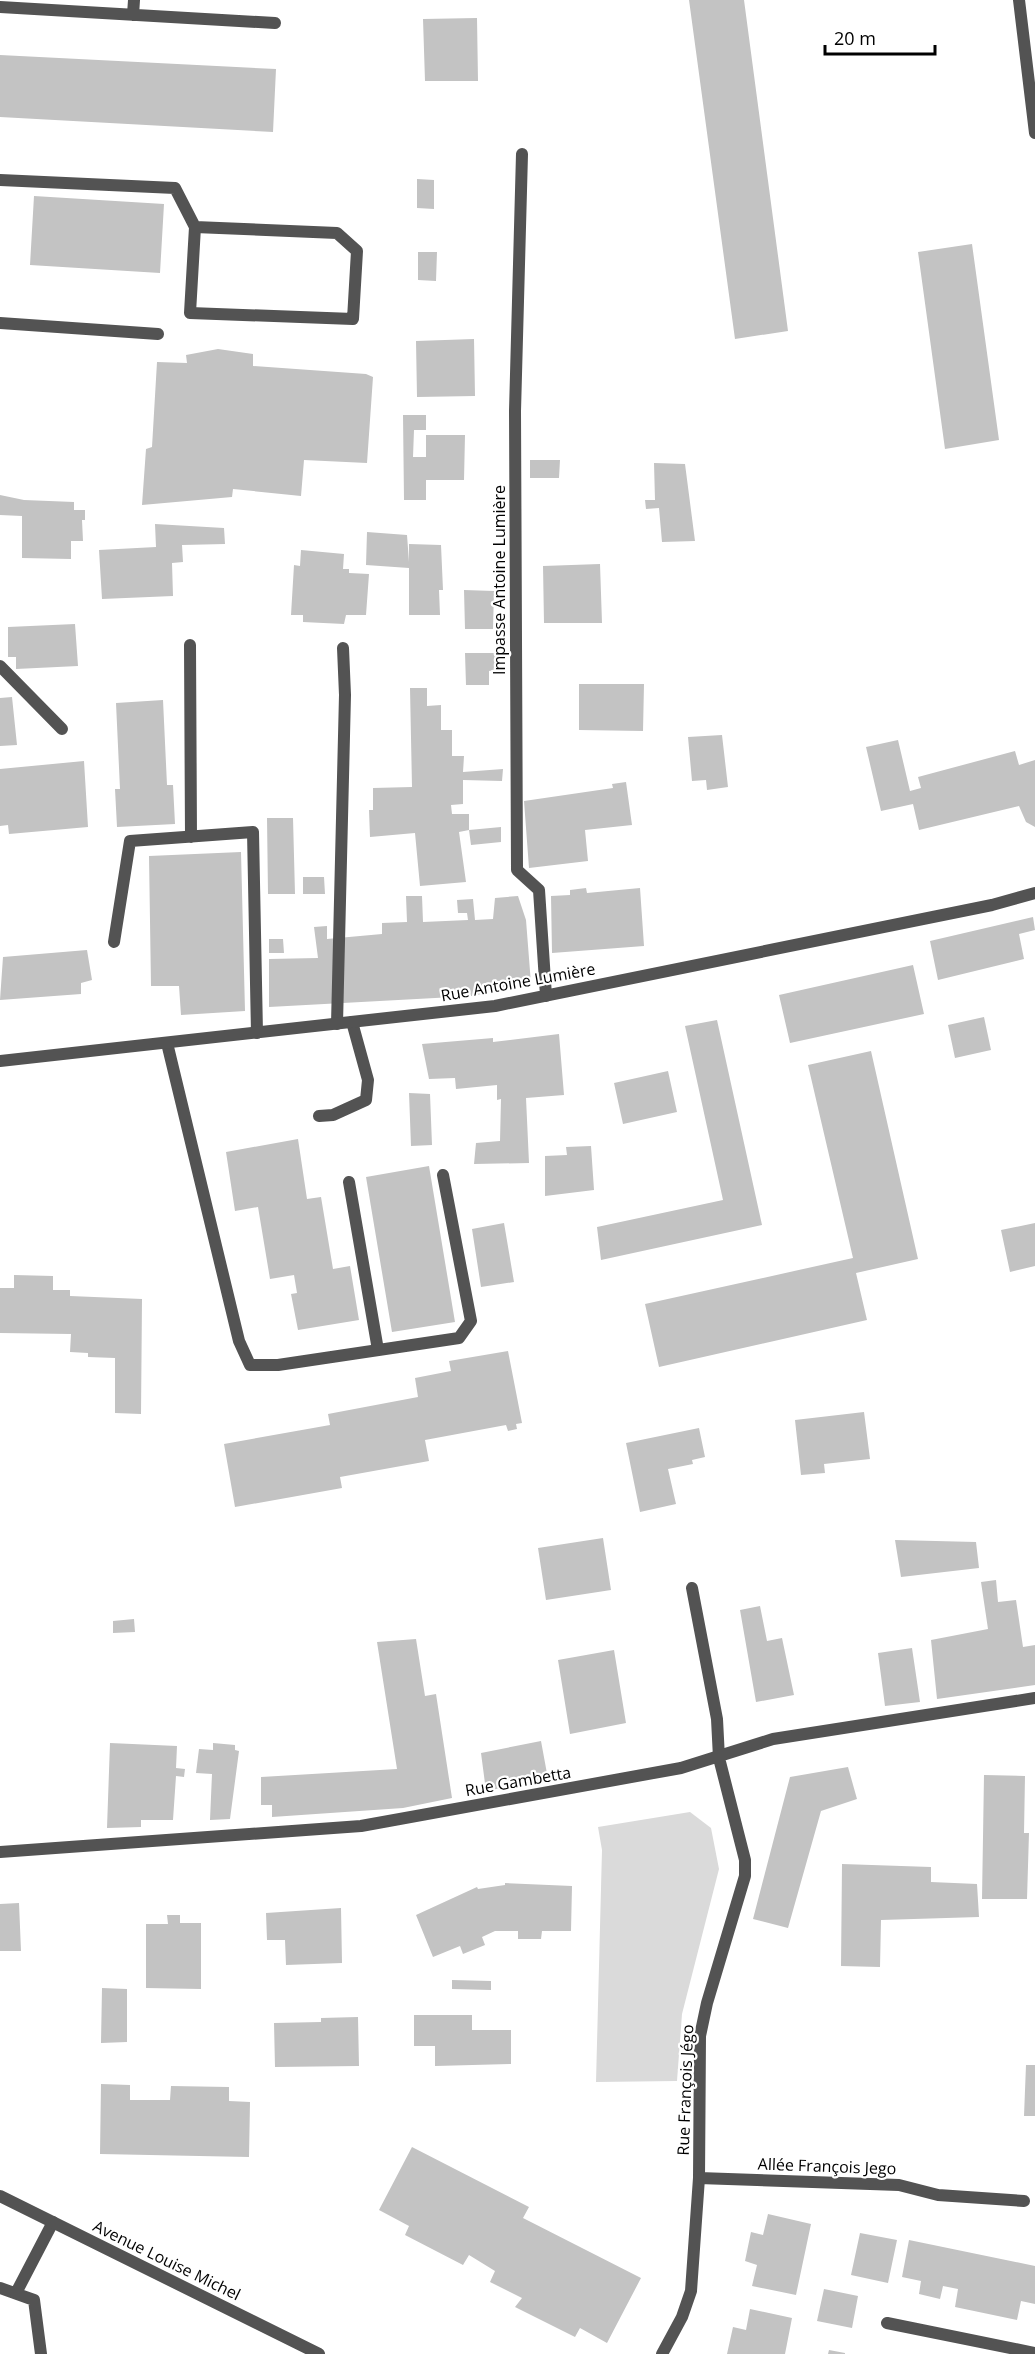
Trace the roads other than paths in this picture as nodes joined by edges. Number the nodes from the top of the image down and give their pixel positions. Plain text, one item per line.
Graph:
1 (134, 0) edge
2 (1019, 0) edge
3 (0, 8) edge
4 (133, 15) junction
5 (275, 23) dead end
6 (1035, 134) edge
7 (522, 154) dead end
8 (0, 180) edge
9 (195, 227) junction
10 (0, 323) edge
11 (158, 334) dead end
12 (190, 645) dead end
13 (343, 648) dead end
14 (0, 666) edge
15 (62, 729) dead end
16 (191, 837) junction
17 (1035, 893) edge
18 (114, 942) dead end
19 (546, 996) junction
20 (352, 1022) junction
21 (336, 1024) junction
22 (257, 1033) junction
23 (167, 1042) junction
24 (0, 1061) edge
25 (319, 1116) dead end
26 (443, 1175) dead end
27 (349, 1182) dead end
28 (378, 1350) junction
29 (692, 1588) dead end
30 (1035, 1698) edge
31 (719, 1758) junction
32 (0, 1852) edge
33 (699, 2178) junction
34 (0, 2196) edge
35 (1024, 2201) dead end
36 (53, 2222) junction
37 (0, 2288) edge
38 (16, 2293) junction
39 (887, 2323) dead end
40 (1035, 2353) edge
41 (41, 2354) edge
42 (319, 2354) edge
43 (662, 2354) edge

1 - 4 street
2 - 6 street
3 - 4 street
4 - 5 street
7 - 19 street, Impasse Antoine Lumière
8 - 9 street
9 - 9 street
10 - 11 street
12 - 16 street
13 - 21 street
14 - 15 street
16 - 18 street
16 - 22 street
17 - 19 street, Rue Antoine Lumière
19 - 20 street, Rue Antoine Lumière
20 - 21 street, Rue Antoine Lumière
20 - 25 street
21 - 22 street, Rue Antoine Lumière
22 - 23 street, Rue Antoine Lumière
23 - 24 street, Rue Antoine Lumière
23 - 28 street
26 - 28 street
27 - 28 street
29 - 31 street, Rue François Jégo
30 - 31 street, Rue Gambetta
31 - 32 street, Rue Gambetta
31 - 33 street, Rue François Jégo
33 - 35 street, Allée François Jego
33 - 43 street, Rue François Jégo
34 - 36 street, Avenue Louise Michel
36 - 38 street
36 - 42 street, Avenue Louise Michel
37 - 38 street
38 - 41 street
39 - 40 street

